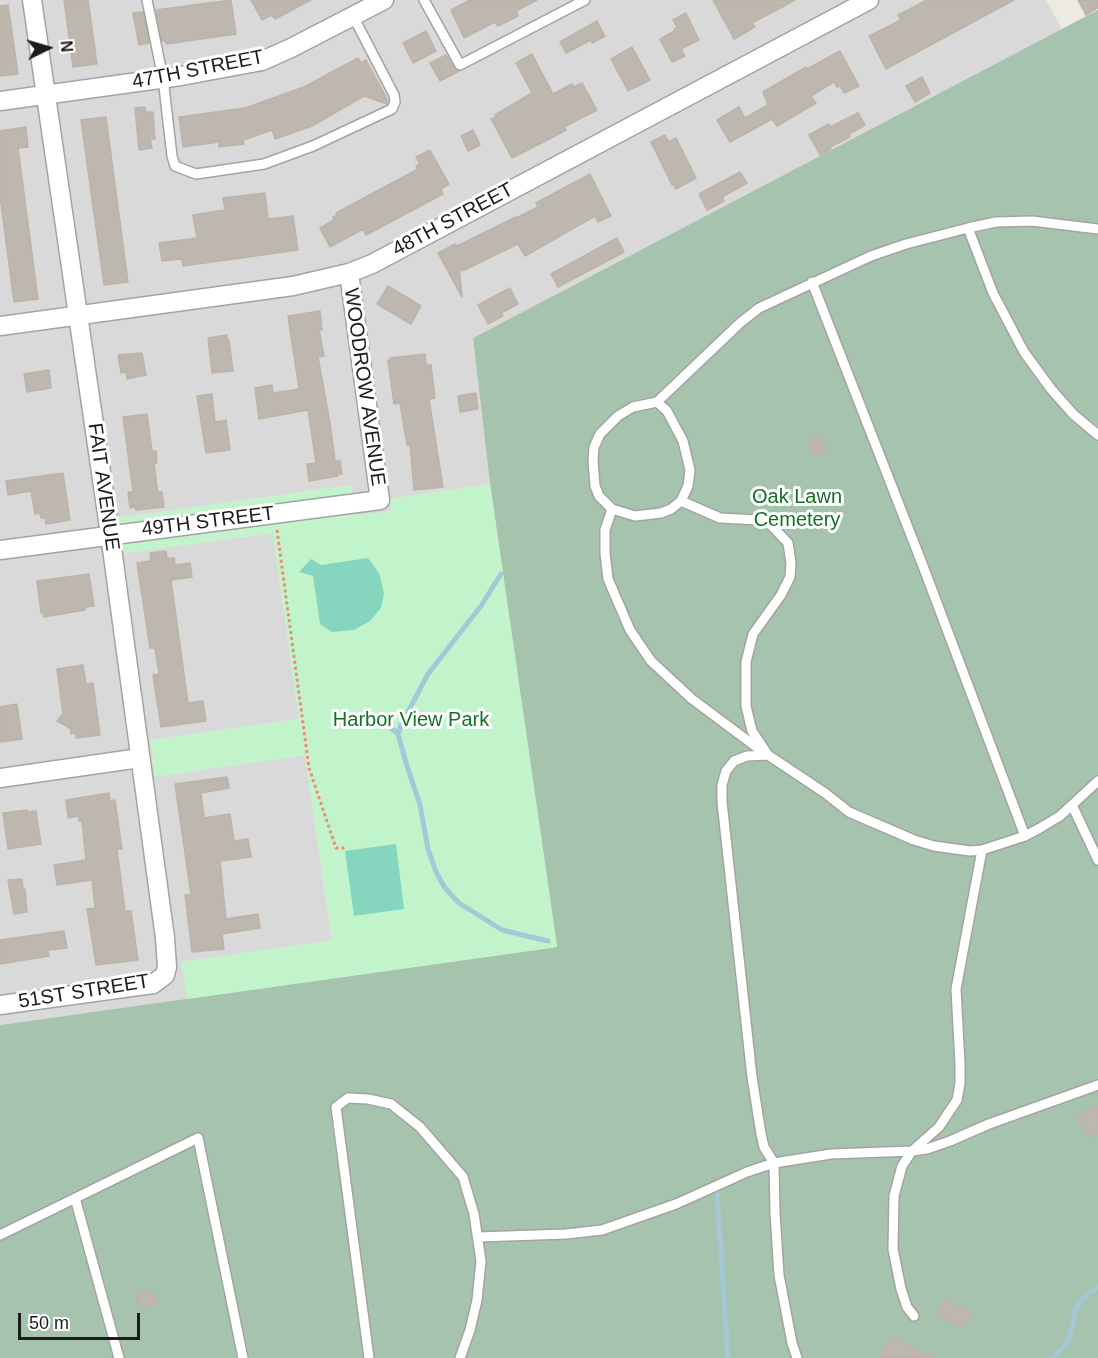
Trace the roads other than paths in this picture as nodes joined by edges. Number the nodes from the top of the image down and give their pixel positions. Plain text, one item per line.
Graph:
1 (32, 0) edge
2 (147, 0) edge
3 (384, 0) edge
4 (424, 0) edge
5 (585, 0) edge
6 (869, 0) edge
7 (353, 16) junction
8 (163, 78) junction
9 (46, 93) junction
10 (0, 101) edge
11 (968, 228) junction
12 (1098, 229) edge
13 (349, 273) junction
14 (812, 282) junction
15 (78, 315) junction
16 (0, 326) edge
17 (657, 402) junction
18 (1098, 435) edge
19 (380, 500) joint
20 (681, 501) junction
21 (612, 508) junction
22 (110, 534) junction
23 (0, 550) edge
24 (768, 755) junction
25 (140, 758) junction
26 (0, 778) edge
27 (1098, 781) edge
28 (1072, 804) junction
29 (1024, 836) junction
30 (982, 850) junction
31 (1098, 860) edge
32 (165, 975) joint
33 (0, 1005) edge
34 (1098, 1085) edge
35 (912, 1151) junction
36 (774, 1163) junction
37 (75, 1198) junction
38 (0, 1235) edge
39 (478, 1237) junction
40 (914, 1316) dead end
41 (118, 1358) edge
42 (243, 1358) edge
43 (369, 1358) edge
44 (460, 1358) edge
45 (797, 1358) edge

1 - 9 street, FAIT AVENUE
2 - 8 lane
3 - 7 street, 47TH STREET
4 - 5 lane
6 - 13 street, 48TH STREET
7 - 8 street, 47TH STREET
7 - 8 lane
8 - 9 street, 47TH STREET
9 - 10 street, 47TH STREET
9 - 15 street, FAIT AVENUE
11 - 12 lane
11 - 14 lane
11 - 18 lane
13 - 15 street, 48TH STREET
13 - 19 street, WOODROW AVENUE
14 - 17 lane
14 - 29 lane
15 - 16 street, 48TH STREET
15 - 22 street, FAIT AVENUE
17 - 20 lane
17 - 21 lane
19 - 22 street, 49TH STREET
20 - 21 lane
20 - 24 lane
21 - 24 lane
22 - 23 street, 49TH STREET
22 - 25 street, FAIT AVENUE
24 - 30 lane
24 - 36 lane
25 - 26 street
25 - 32 street, FAIT AVENUE
27 - 28 lane
28 - 29 lane
28 - 31 lane
29 - 30 lane
30 - 35 lane
32 - 33 street, 51ST STREET
34 - 35 lane
35 - 36 lane
35 - 40 lane
36 - 39 lane
36 - 45 lane
37 - 38 lane
37 - 41 lane
37 - 42 lane
39 - 43 lane
39 - 44 lane

